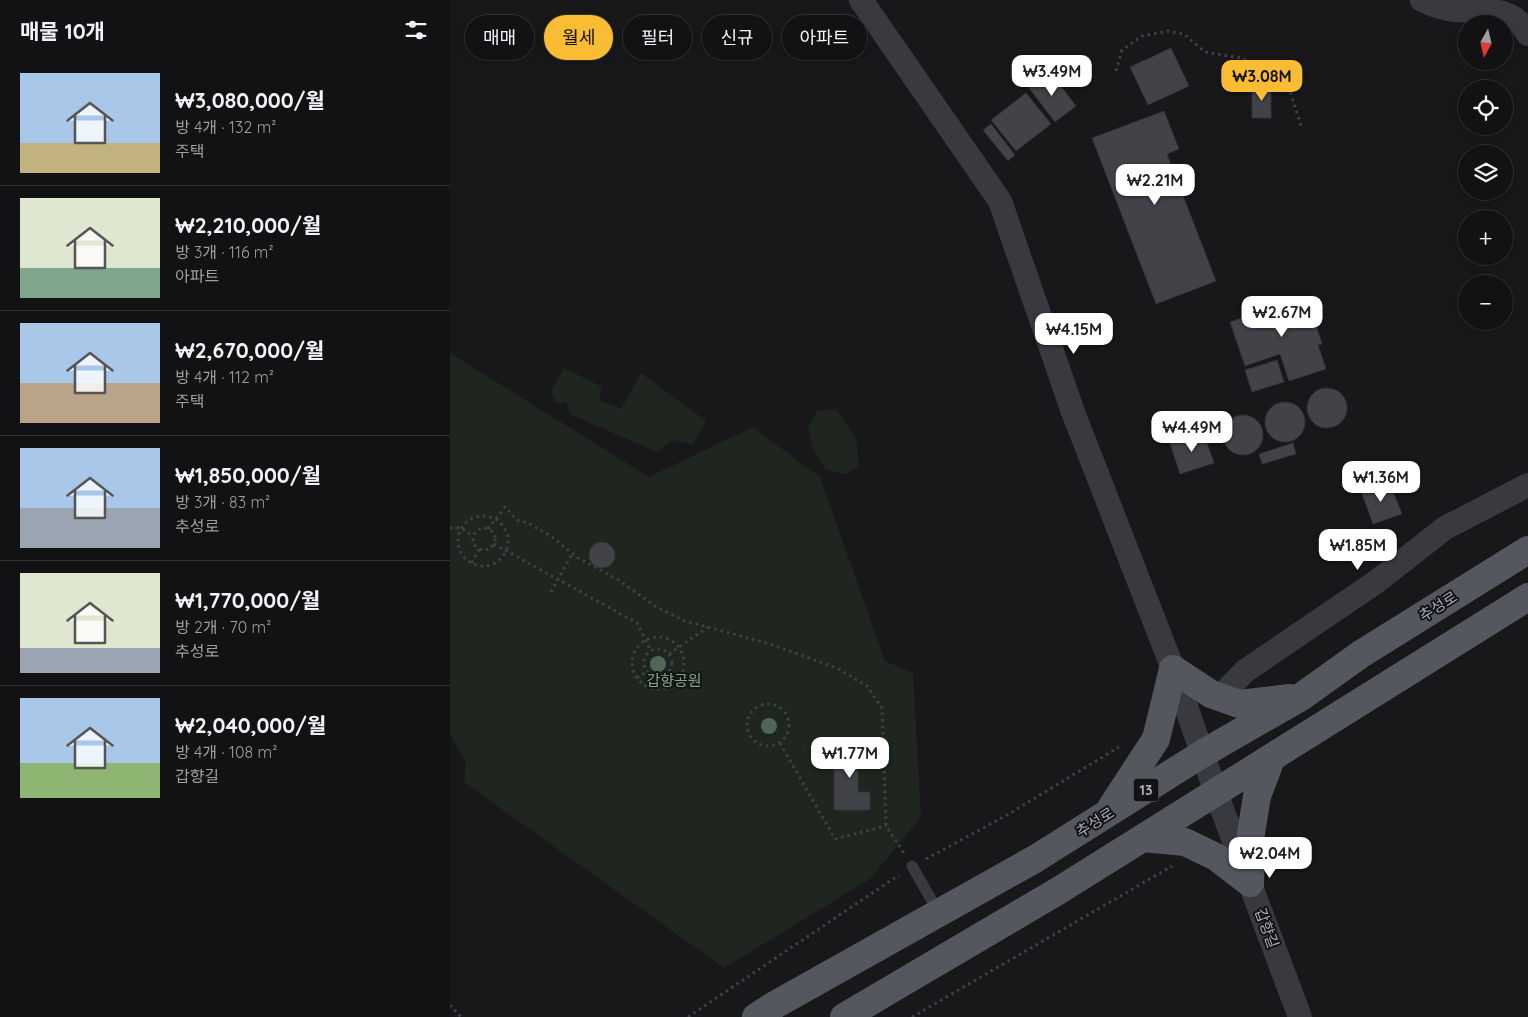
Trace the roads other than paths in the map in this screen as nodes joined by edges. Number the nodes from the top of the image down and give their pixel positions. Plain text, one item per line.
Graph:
1 (861, 0) edge
2 (1422, 0) edge
3 (1528, 34) edge
4 (1528, 485) edge
5 (1528, 550) edge
6 (1528, 597) edge
7 (1173, 668) junction
8 (1220, 697) junction
9 (1301, 697) junction
10 (1202, 754) junction
11 (1271, 759) junction
12 (1216, 793) junction
13 (1106, 815) junction
14 (1143, 838) junction
15 (912, 866) road end
16 (1250, 883) junction
17 (939, 913) junction
18 (756, 1017) edge
19 (844, 1017) edge
20 (1300, 1017) edge

1 - 7 street, 갑향길
2 - 3 street
4 - 8 street
5 - 9 main road, 추성로 / 13
6 - 11 main road
7 - 8 main road
7 - 10 street, 갑향길
7 - 13 main road
8 - 9 main road
9 - 10 main road, 추성로 / 13
10 - 12 street, 갑향길
10 - 13 main road, 추성로 / 13
11 - 12 main road
11 - 16 main road
12 - 14 main road
12 - 16 street, 갑향길
13 - 17 main road, 추성로 / 13
14 - 16 main road
14 - 19 main road
15 - 17 lane
16 - 20 street, 갑향길
17 - 18 main road, 추성로 / 13

